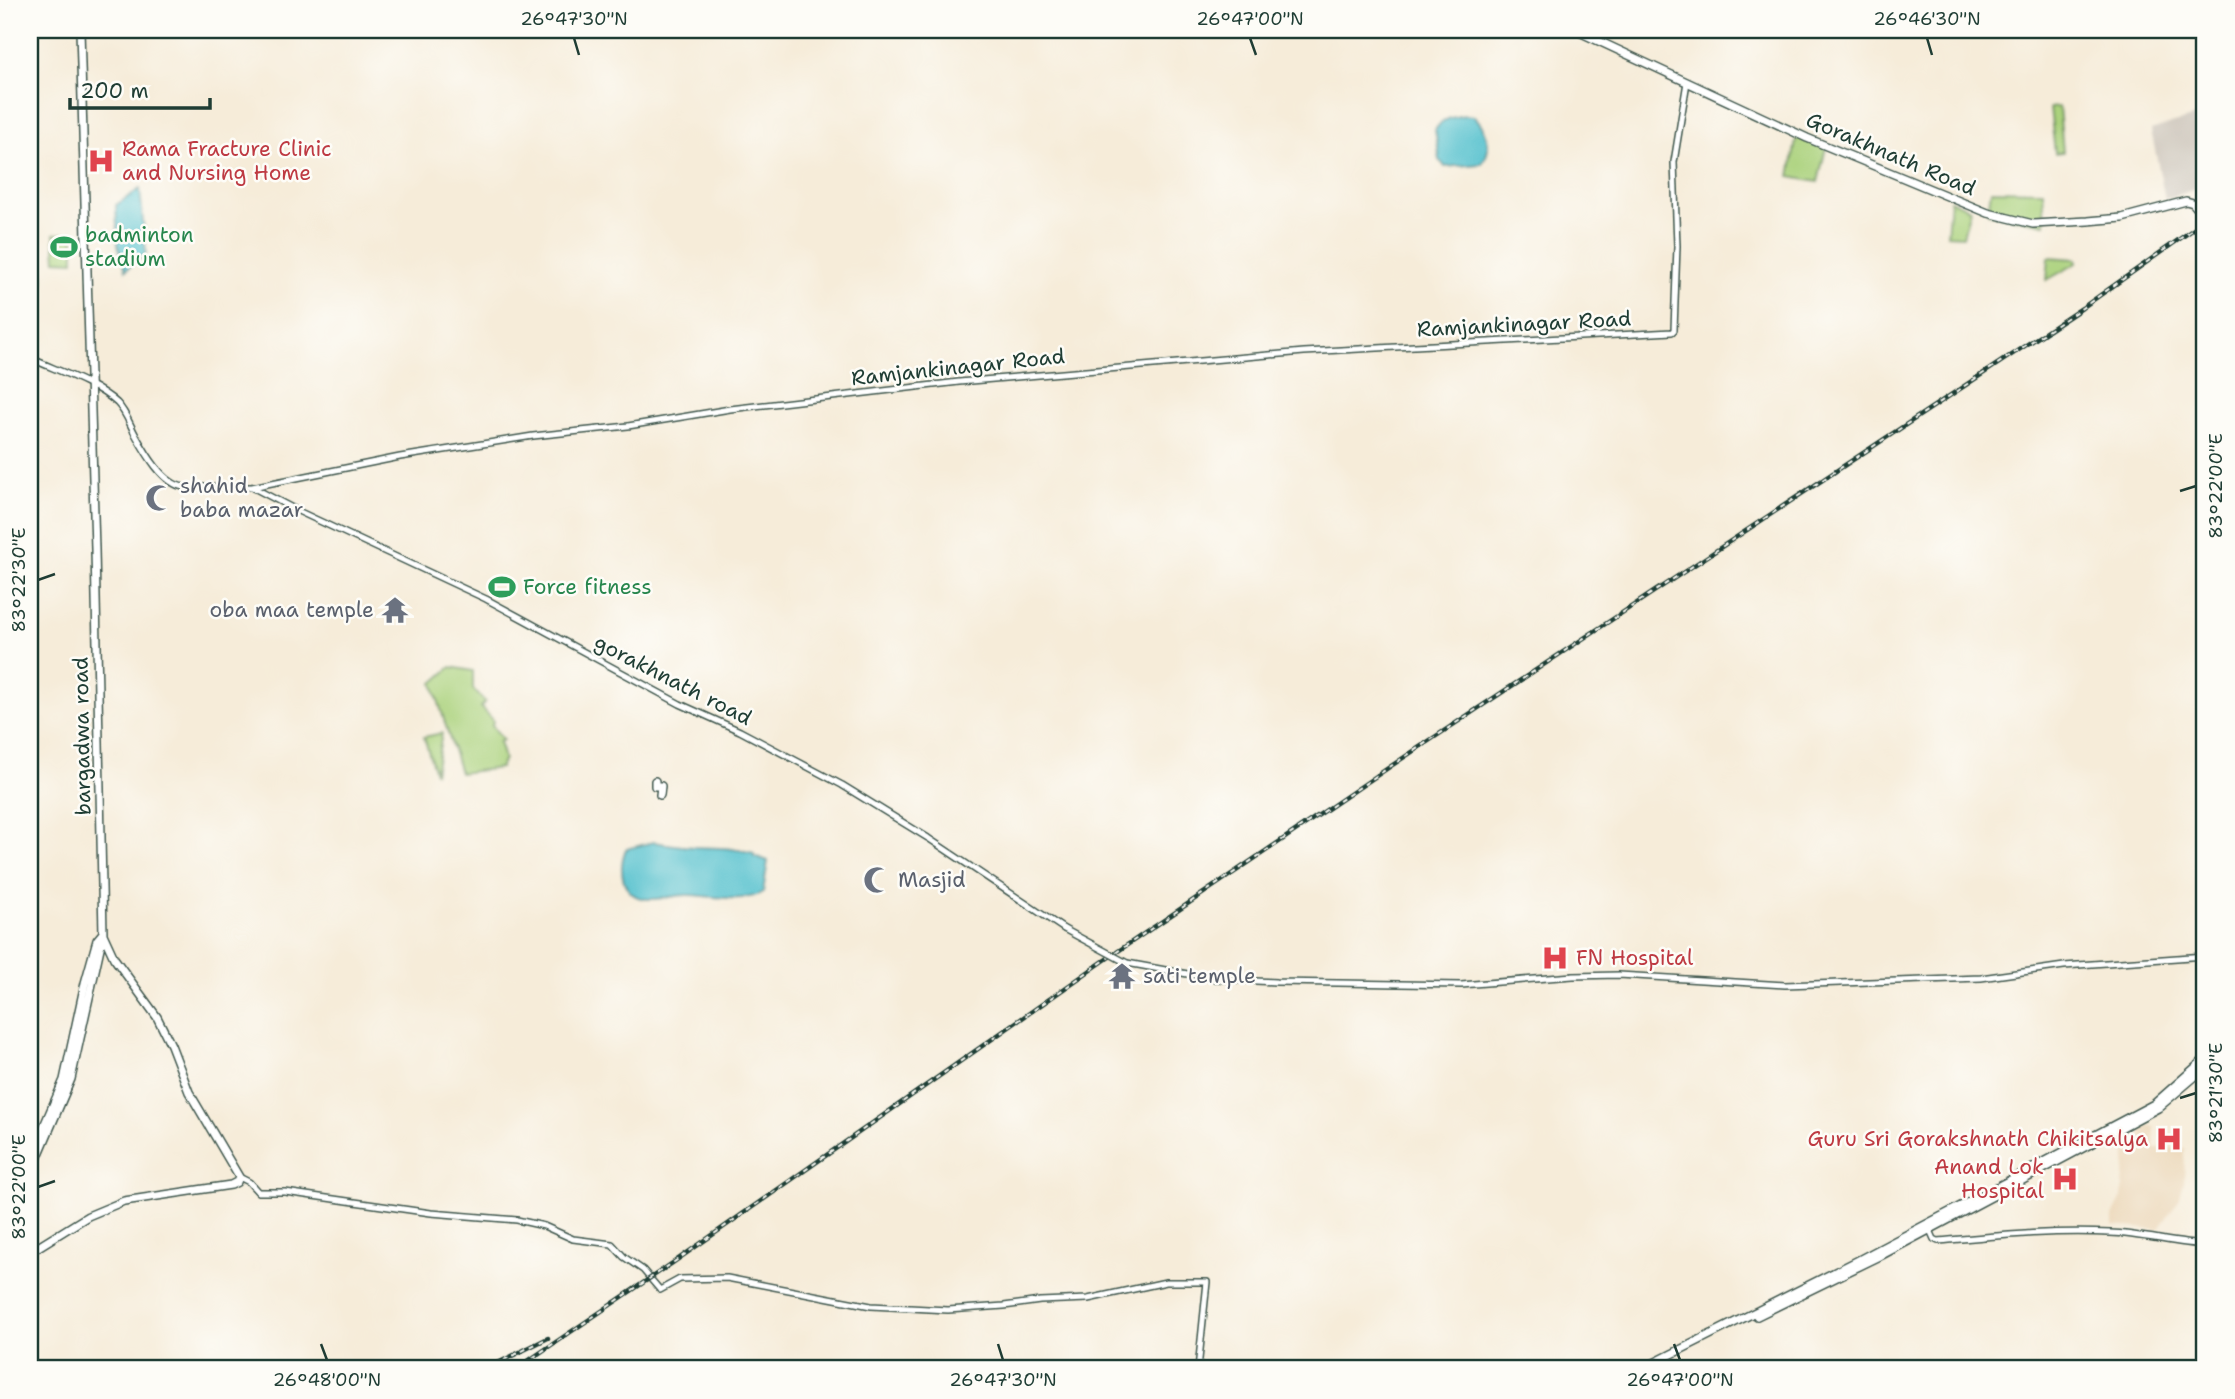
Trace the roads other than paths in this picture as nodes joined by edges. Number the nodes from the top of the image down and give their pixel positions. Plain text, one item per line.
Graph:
1 (80, 30) edge
2 (1575, 30) edge
3 (1686, 82) junction
4 (2205, 218) edge
5 (30, 358) edge
6 (90, 385) junction
7 (252, 487) junction
8 (655, 781) dead end
9 (660, 795) dead end
10 (103, 934) junction
11 (2205, 956) edge
12 (2205, 1059) edge
13 (2205, 1068) edge
14 (30, 1158) edge
15 (30, 1175) edge
16 (239, 1177) junction
17 (1930, 1230) junction
18 (2205, 1245) edge
19 (30, 1252) edge
20 (1198, 1369) edge
21 (1642, 1369) edge
22 (1650, 1369) edge

1 - 6 main road, bargadwa road
2 - 3 main road, Gorakhnath Road
3 - 4 main road, Gorakhnath Road
3 - 7 street, Ramjankinagar Road
5 - 6 street
6 - 7 street, Ramjankinagar Road
6 - 10 main road, bargadwa road
7 - 11 street, gorakhnath road, bridge
8 - 9 main road
10 - 14 main road
10 - 15 main road
10 - 16 main road, bargadwa road
12 - 21 main road
13 - 17 main road
16 - 19 main road
16 - 20 street
17 - 18 street
17 - 22 main road

